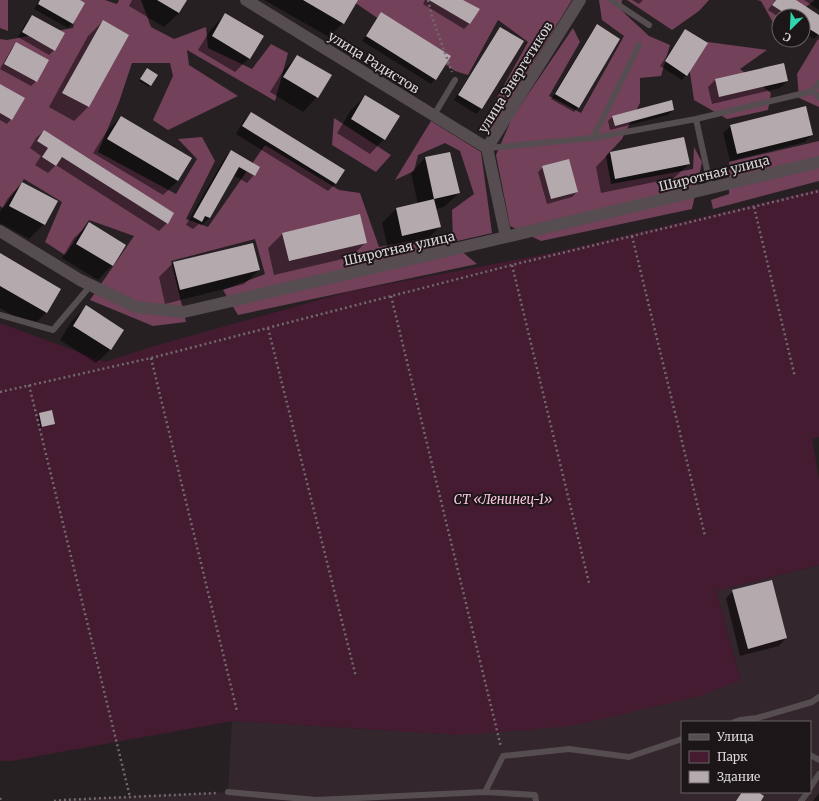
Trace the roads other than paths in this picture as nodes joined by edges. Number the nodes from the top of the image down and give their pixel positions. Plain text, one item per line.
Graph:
1 (246, 0) edge
2 (580, 0) edge
3 (611, 0) edge
4 (649, 25) dead end
5 (639, 45) dead end
6 (455, 80) road end
7 (819, 83) edge
8 (813, 91) junction
9 (819, 97) edge
10 (434, 115) junction
11 (696, 119) junction
12 (593, 138) junction
13 (487, 148) junction
14 (819, 162) edge
15 (711, 188) junction
16 (0, 231) edge
17 (506, 238) junction
18 (91, 285) junction
19 (0, 315) edge
20 (819, 697) edge
21 (759, 720) edge
22 (737, 721) edge
23 (681, 739) edge
24 (819, 774) edge
25 (811, 786) edge
26 (228, 792) road end
27 (485, 792) junction
28 (807, 793) edge
29 (536, 801) edge
30 (801, 801) edge

1 - 10 street, улица Радистов
2 - 13 street, улица Энергетиков
3 - 4 lane
5 - 12 lane
6 - 10 lane
7 - 8 lane
8 - 9 lane
8 - 11 lane
10 - 13 street, улица Радистов
11 - 12 lane
11 - 15 lane
12 - 13 lane
13 - 17 street
14 - 15 street, Широтная улица
15 - 17 street, Широтная улица
16 - 18 street, Широтная улица
17 - 18 street, Широтная улица
18 - 19 lane
20 - 21 lane
21 - 22 lane
23 - 27 lane
24 - 25 lane
26 - 27 lane
27 - 29 lane
28 - 30 lane

